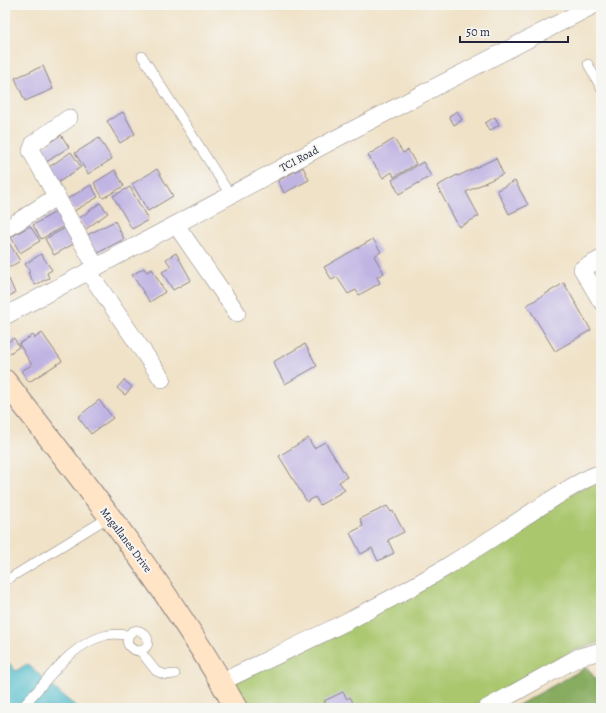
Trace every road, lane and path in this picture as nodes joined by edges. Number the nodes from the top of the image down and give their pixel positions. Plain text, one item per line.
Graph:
1 (594, 5) edge
2 (573, 10) edge
3 (142, 56) dead end
4 (588, 64) dead end
5 (601, 88) edge
6 (69, 118) dead end
7 (57, 196) junction
8 (231, 196) junction
9 (176, 225) junction
10 (5, 230) edge
11 (601, 259) edge
12 (92, 269) junction
13 (601, 301) edge
14 (237, 313) dead end
15 (5, 316) edge
16 (162, 379) dead end
17 (5, 381) edge
18 (601, 473) edge
19 (109, 517) junction
20 (5, 581) edge
21 (129, 635) junction
22 (140, 651) junction
23 (601, 651) edge
24 (175, 674) dead end
25 (221, 682) junction
26 (21, 708) edge
27 (236, 708) edge
28 (487, 708) edge

1 - 2 street, TCI Road
2 - 8 street, TCI Road
3 - 8 lane
4 - 5 lane
6 - 7 street
7 - 10 street
7 - 12 street
8 - 9 street, TCI Road
9 - 12 street, TCI Road
9 - 14 street
11 - 13 street
12 - 15 street, TCI Road
12 - 16 street
17 - 19 street, Magallanes Drive
18 - 25 street
19 - 20 lane
19 - 25 street, Magallanes Drive
21 - 22 lane
21 - 22 lane
21 - 26 lane
22 - 24 lane
23 - 28 street
25 - 27 street, Magallanes Drive

